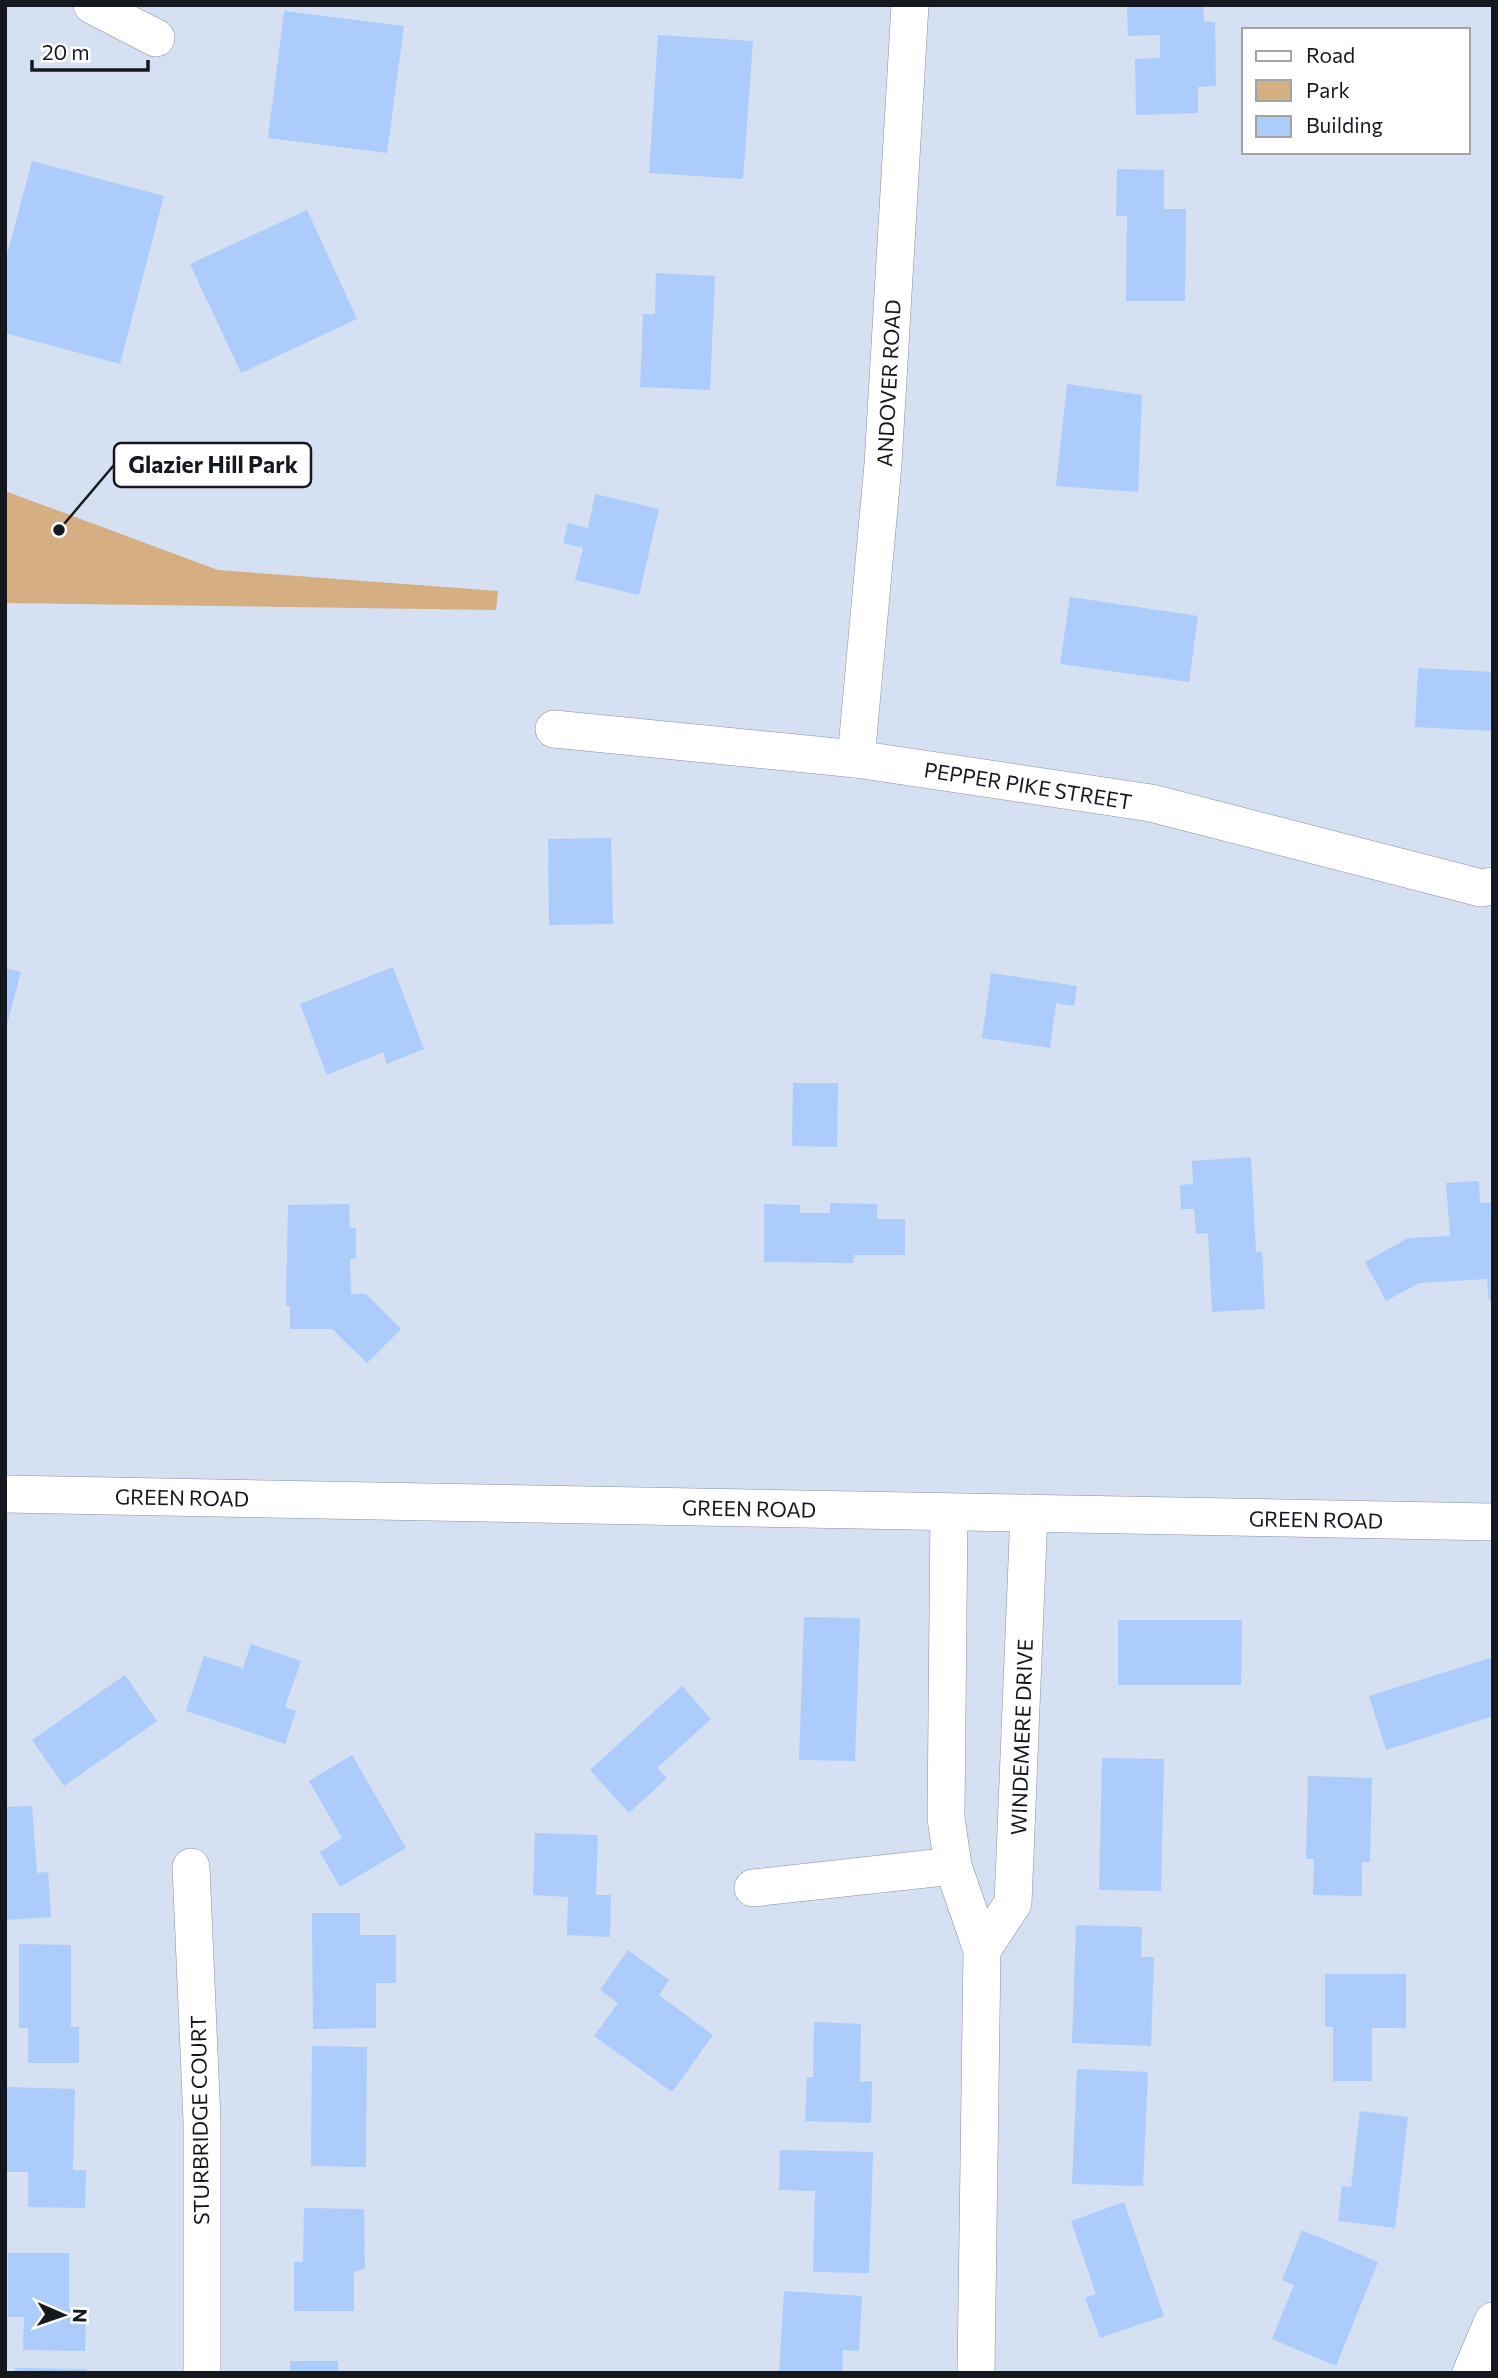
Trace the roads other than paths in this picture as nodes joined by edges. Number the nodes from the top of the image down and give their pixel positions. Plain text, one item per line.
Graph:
1 (92, 5) edge
2 (909, 5) edge
3 (156, 38) dead end
4 (554, 729) dead end
5 (856, 759) junction
6 (1493, 886) edge
7 (5, 1494) edge
8 (949, 1512) junction
9 (1030, 1513) junction
10 (1493, 1522) edge
11 (953, 1866) junction
12 (191, 1867) dead end
13 (753, 1888) dead end
14 (982, 1951) junction
15 (1493, 2321) edge
16 (202, 2373) edge
17 (976, 2373) edge
18 (1471, 2373) edge

1 - 3 street
2 - 5 street, ANDOVER ROAD
4 - 5 street, PEPPER PIKE STREET
5 - 6 street, PEPPER PIKE STREET
7 - 8 street, GREEN ROAD
8 - 9 street, GREEN ROAD
8 - 11 street
9 - 10 street, GREEN ROAD
9 - 14 street, WINDEMERE DRIVE
11 - 13 street
11 - 14 street
12 - 16 street, STURBRIDGE COURT
14 - 17 street
15 - 18 street

